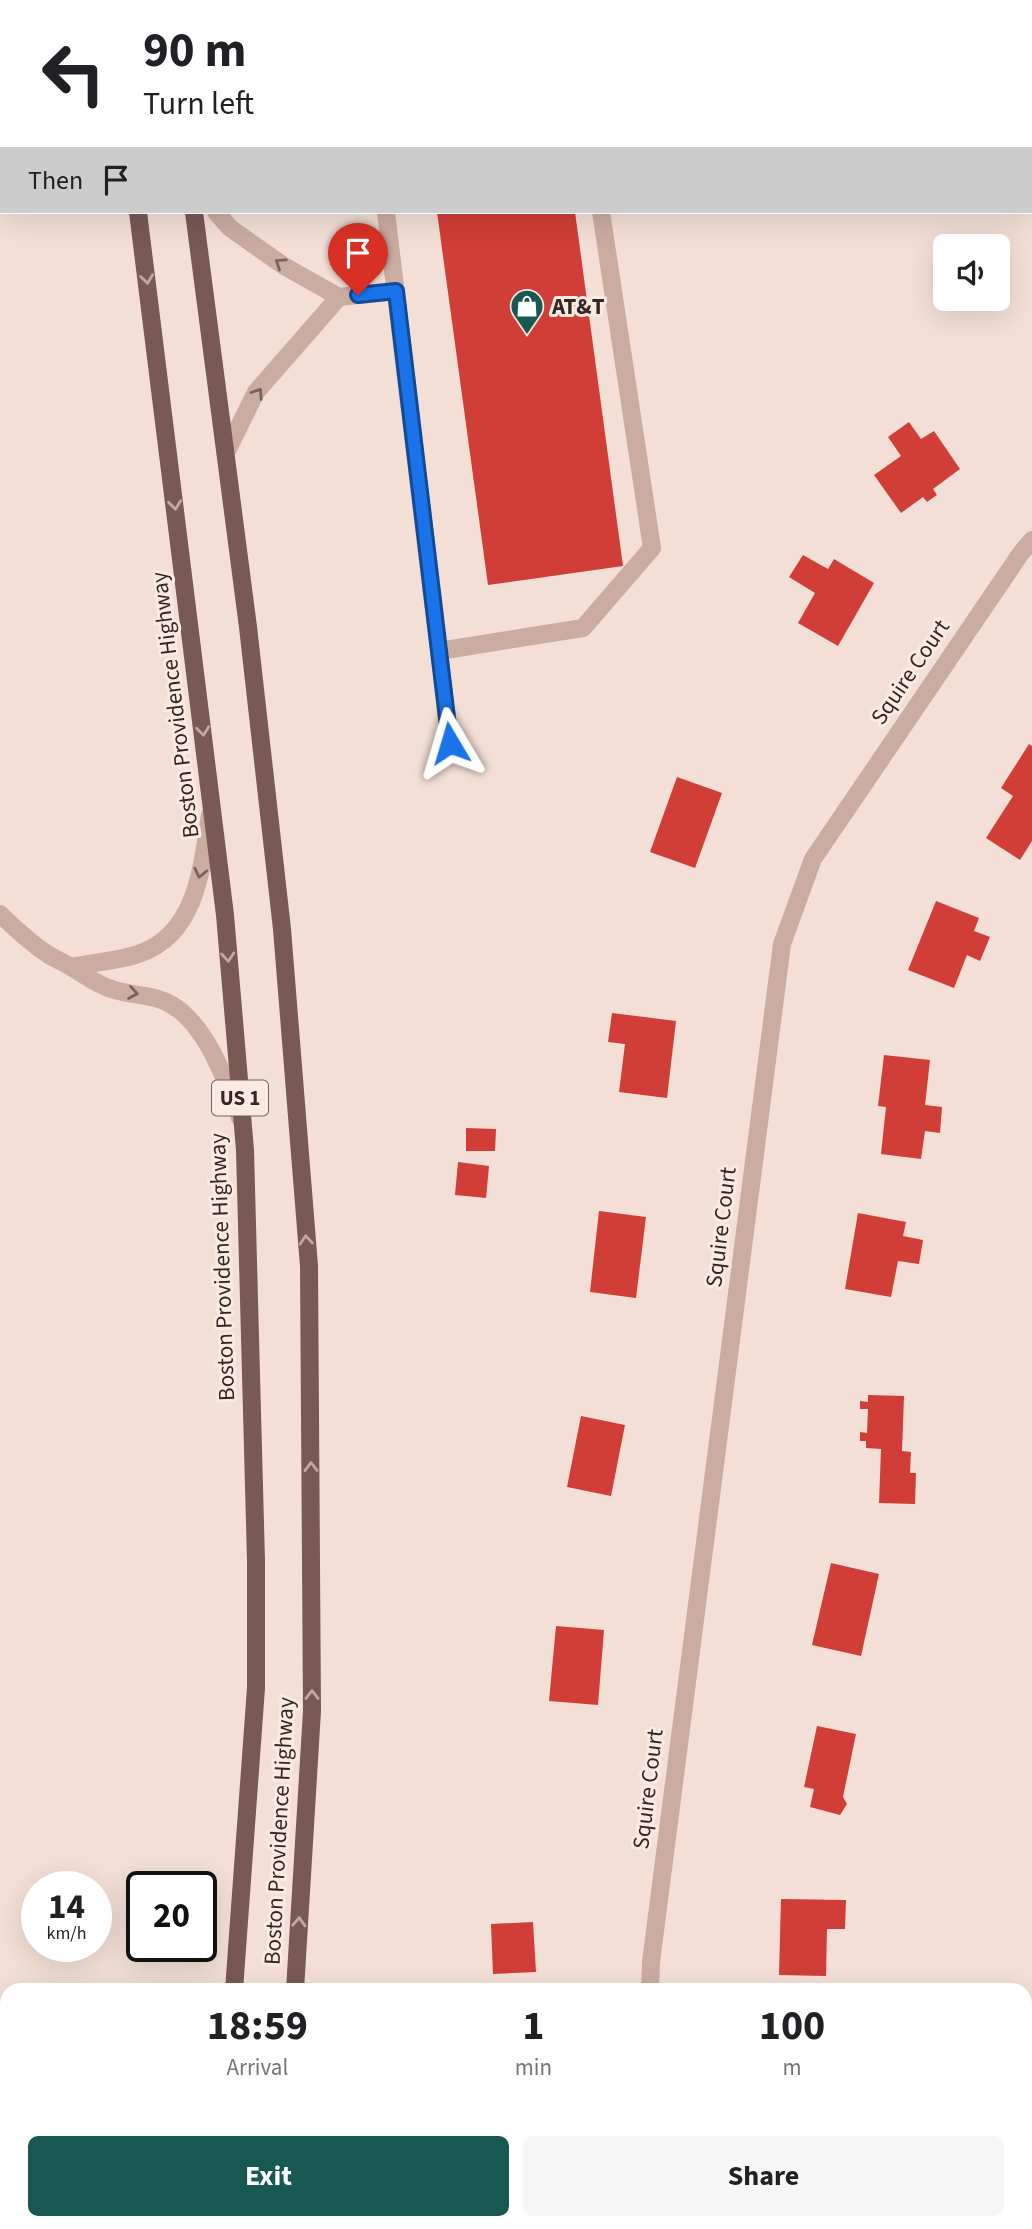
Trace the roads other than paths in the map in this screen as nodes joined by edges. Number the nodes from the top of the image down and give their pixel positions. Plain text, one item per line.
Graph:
1 (138, 214) edge
2 (194, 214) edge
3 (218, 214) edge
4 (386, 214) edge
5 (601, 214) edge
6 (396, 291) junction
7 (339, 297) junction
8 (226, 453) junction
9 (1032, 540) edge
10 (439, 651) junction
11 (450, 743) dead end
12 (212, 805) junction
13 (0, 914) edge
14 (71, 967) junction
15 (242, 1122) junction
16 (235, 1983) edge
17 (295, 1983) edge
18 (650, 1983) edge

1 -> 12 main road, Boston Providence Highway / US 1
2 - 8 main road, Boston Providence Highway / US 1
7 -> 3 street
4 - 6 street
5 - 10 street
6 - 7 street
6 - 10 street
8 -> 7 street
17 -> 8 main road, Boston Providence Highway / US 1
9 - 18 street, Squire Court
10 - 11 street
12 -> 14 street
12 -> 15 main road, Boston Providence Highway / US 1
13 - 14 street
14 -> 15 street
15 - 16 main road, Boston Providence Highway / US 1

